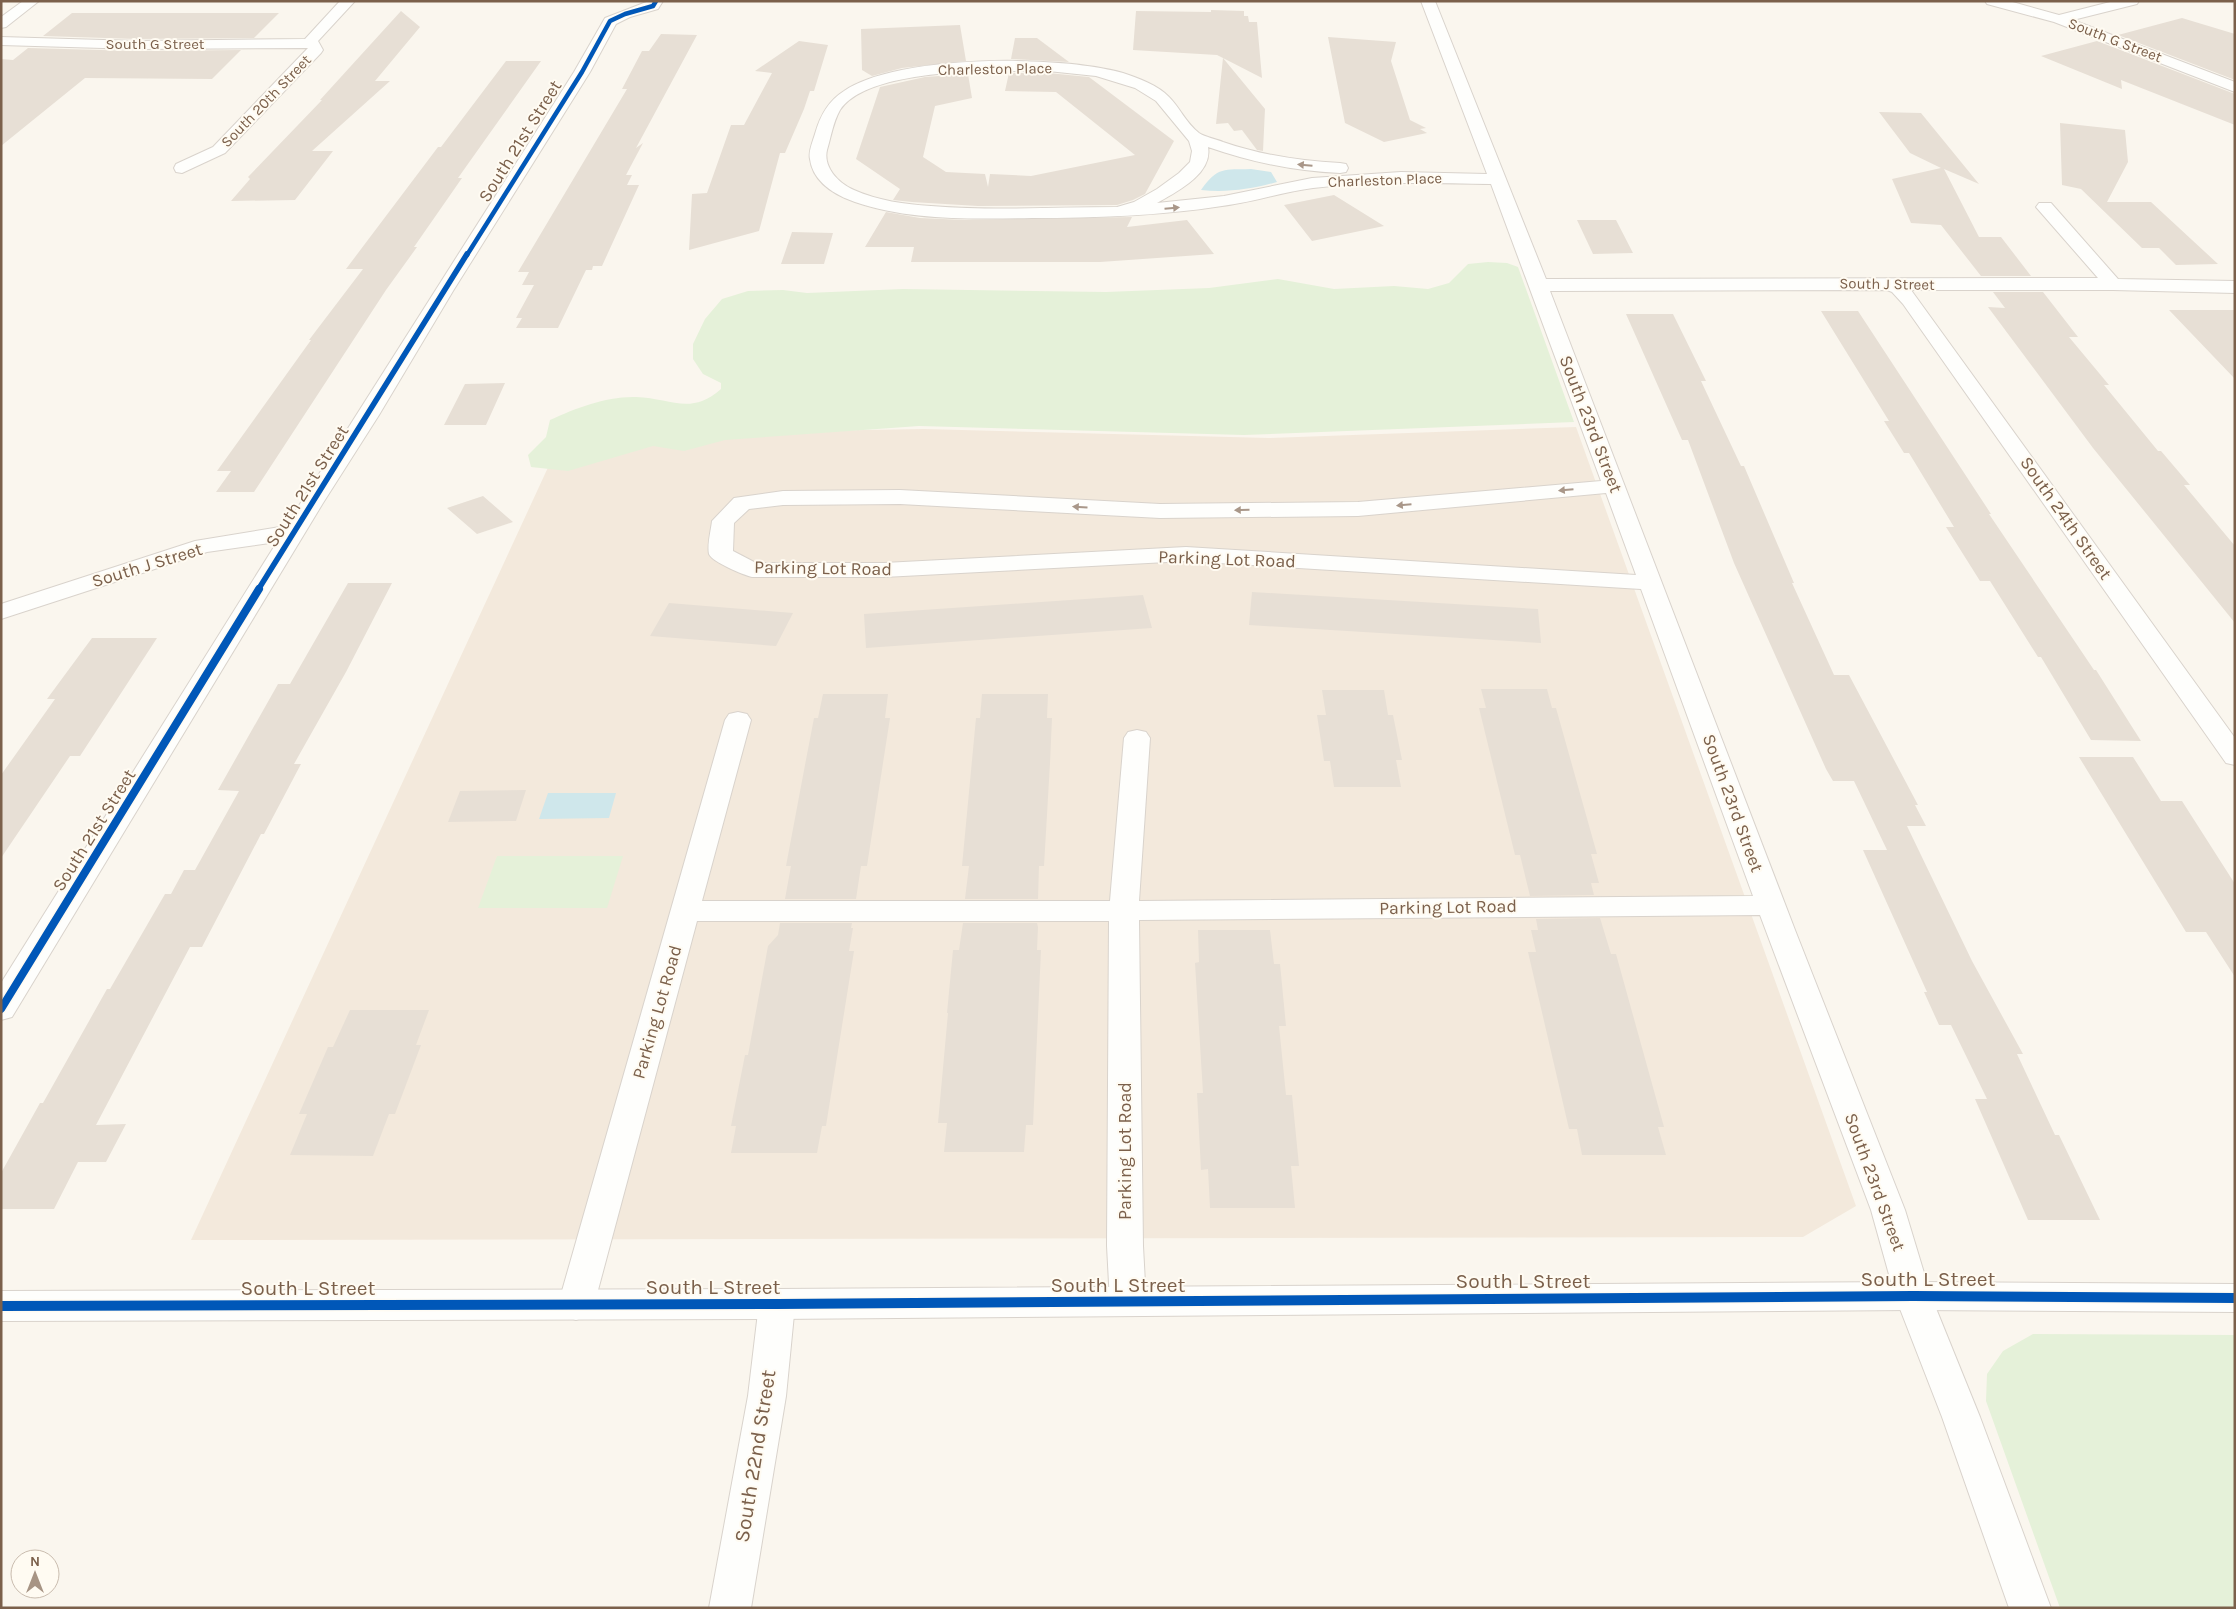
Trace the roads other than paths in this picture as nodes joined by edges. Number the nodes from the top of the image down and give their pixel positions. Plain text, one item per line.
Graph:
1 (32, 1) edge
2 (348, 1) edge
3 (656, 1) edge
4 (1428, 1) edge
5 (1992, 1) edge
6 (2132, 1) edge
7 (2059, 20) junction
8 (1, 24) edge
9 (1, 41) edge
10 (309, 43) junction
11 (2235, 87) edge
12 (1192, 136) junction
13 (182, 168) dead end
14 (1496, 174) junction
15 (2045, 207) dead end
16 (1124, 212) junction
17 (2113, 284) junction
18 (1539, 285) junction
19 (1891, 285) junction
20 (2235, 287) edge
21 (1615, 486) junction
22 (295, 532) junction
23 (1651, 583) junction
24 (1, 612) edge
25 (738, 720) dead end
26 (1136, 738) dead end
27 (2235, 757) edge
28 (1771, 905) junction
29 (685, 911) junction
30 (1124, 911) junction
31 (1, 1009) edge
32 (1914, 1296) junction
33 (2235, 1298) edge
34 (1128, 1302) junction
35 (776, 1304) junction
36 (576, 1305) junction
37 (1, 1306) edge
38 (730, 1608) edge
39 (2030, 1608) edge

1 - 8 street
2 - 10 street, South 20th Street
3 - 22 street, South 21st Street
4 - 14 street, South 23rd Street
5 - 7 street, South G Street
6 - 7 street
7 - 11 street, South G Street
9 - 10 street, South G Street
10 - 13 street, South 20th Street
14 -> 12 street, Charleston Place
12 - 16 street, Charleston Place
12 - 16 street, Charleston Place
16 -> 14 street, Charleston Place
14 - 18 street, South 23rd Street
15 - 17 street
17 - 19 street, South J Street
17 - 20 street, South J Street
18 - 19 street, South J Street
18 - 21 street, South 23rd Street
19 - 27 street, South 24th Street
21 - 23 street, South 23rd Street
21 -> 23 street, Parking Lot Road
22 - 24 street, South J Street
22 - 31 street, South 21st Street
23 - 28 street, South 23rd Street
25 - 29 street, Parking Lot Road
26 - 30 street, Parking Lot Road
28 - 30 street, Parking Lot Road
28 - 32 street, South 23rd Street
29 - 30 street
29 - 36 street, Parking Lot Road
30 - 34 street, Parking Lot Road
32 - 33 street, South L Street
32 - 34 street, South L Street
32 - 39 street, South 23rd Street
34 - 35 street, South L Street
35 - 36 street, South L Street
35 - 38 street, South 22nd Street
36 - 37 street, South L Street

